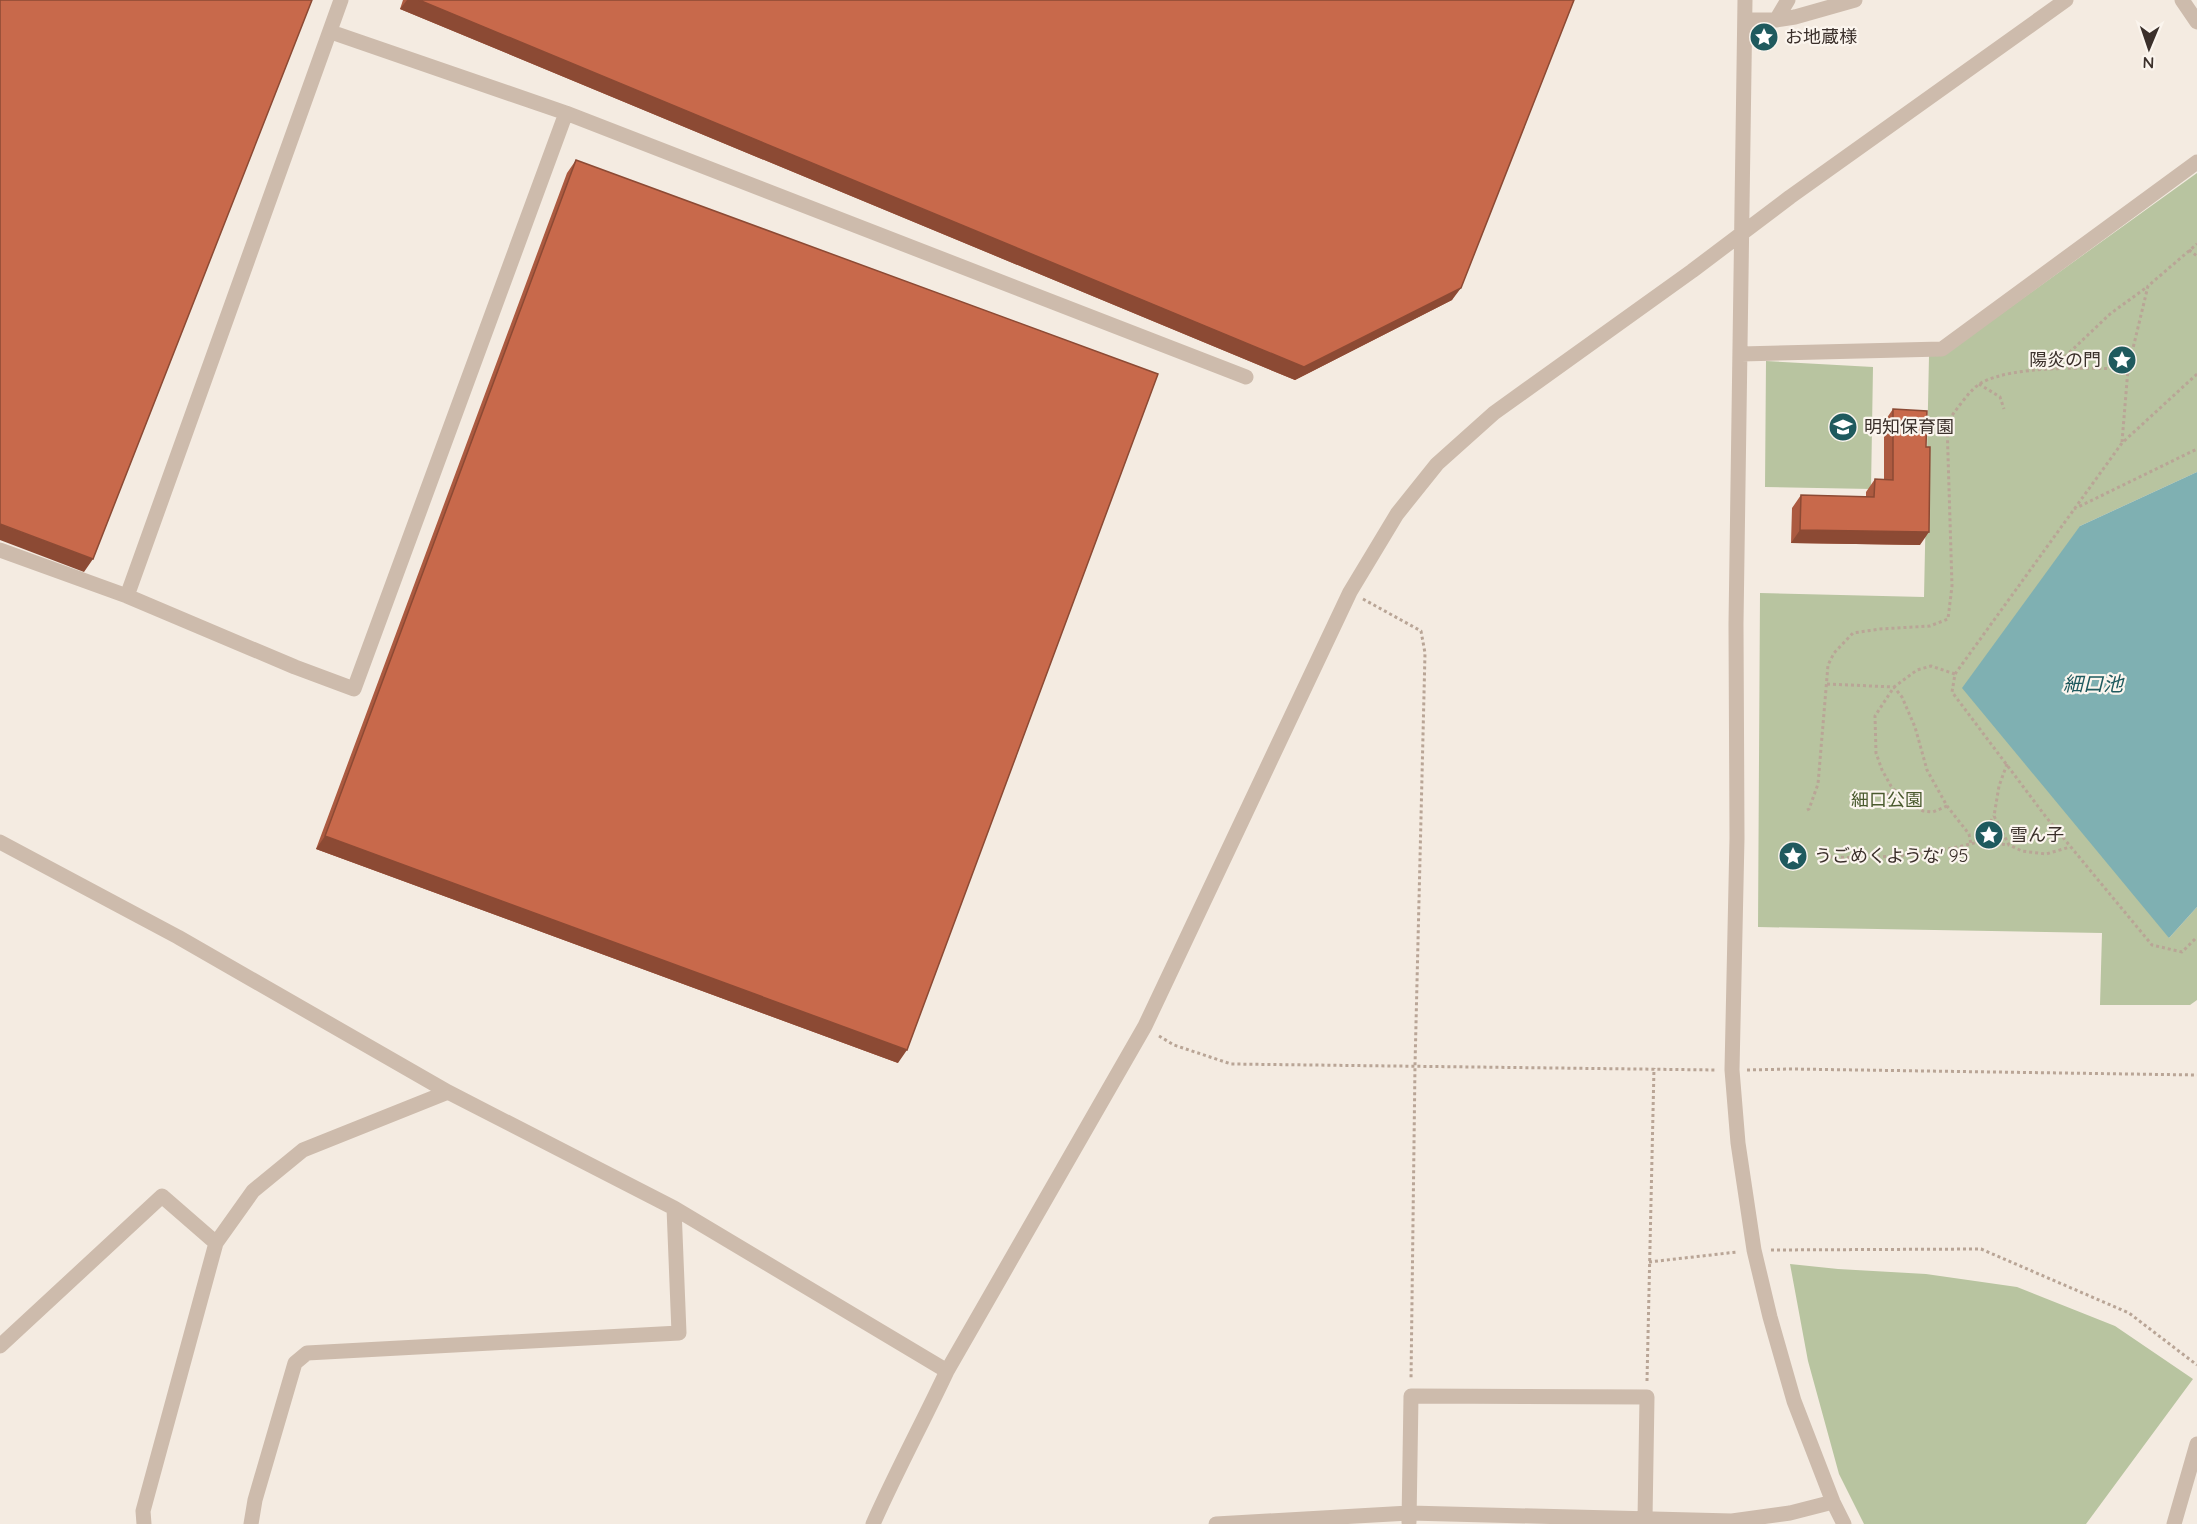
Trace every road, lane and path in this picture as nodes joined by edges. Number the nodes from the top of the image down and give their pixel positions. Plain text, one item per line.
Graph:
1 (341, 0) edge
2 (1745, 0) edge
3 (1788, 0) edge
4 (1855, 0) edge
5 (2182, 0) edge
6 (2057, 3) edge
7 (1745, 20) junction
8 (1776, 20) junction
9 (2197, 22) edge
10 (331, 32) junction
11 (566, 113) junction
12 (2197, 162) edge
13 (1742, 233) junction
14 (2197, 244) edge
15 (2189, 250) junction
16 (2197, 256) edge
17 (2148, 286) junction
18 (1741, 354) junction
19 (2051, 369) junction
20 (2128, 369) junction
21 (2197, 374) edge
22 (1246, 377) dead end
23 (1979, 384) junction
24 (2004, 409) dead end
25 (2122, 443) junction
26 (2197, 449) edge
27 (2074, 509) junction
28 (0, 550) edge
29 (1350, 592) junction
30 (127, 596) junction
31 (1955, 675) junction
32 (1827, 684) junction
33 (1894, 687) junction
34 (2007, 764) junction
35 (1894, 790) junction
36 (1881, 798) dead end
37 (1947, 806) junction
38 (1808, 810) dead end
39 (1994, 816) junction
40 (0, 842) edge
41 (1978, 842) junction
42 (1971, 844) junction
43 (2009, 845) junction
44 (2070, 847) junction
45 (1829, 857) dead end
46 (2197, 937) edge
47 (1145, 1026) junction
48 (1415, 1065) junction
49 (1654, 1068) junction
50 (1732, 1070) junction
51 (2197, 1075) edge
52 (448, 1092) junction
53 (674, 1208) junction
54 (216, 1244) junction
55 (1754, 1250) junction
56 (1649, 1262) junction
57 (0, 1346) edge
58 (2197, 1365) edge
59 (947, 1371) junction
60 (1411, 1396) junction
61 (1647, 1397) junction
62 (2197, 1444) edge
63 (1833, 1502) junction
64 (1409, 1519) edge
65 (1646, 1519) junction
66 (144, 1524) edge
67 (251, 1524) edge
68 (873, 1524) edge
69 (1216, 1524) edge
70 (1844, 1524) edge
71 (2175, 1524) edge

1 - 10 street
2 - 7 street
3 - 8 street
4 - 8 street
5 - 9 street
6 - 13 street
7 - 8 street
7 - 13 street
10 - 11 street
10 - 30 street
11 - 22 street
11 - 30 street
12 - 18 street
13 - 18 street
13 - 29 street
14 - 15 path
15 - 16 path
15 - 17 path
17 - 19 path
17 - 20 path
18 - 50 street
19 - 20 path
19 - 23 path
20 - 25 path
21 - 25 path
23 - 24 path
23 - 32 path
25 - 27 path
26 - 27 path
27 - 31 path
28 - 30 street
29 - 47 street
29 - 48 path
31 - 33 path
31 - 34 path
32 - 33 path
32 - 38 path
33 - 35 path
33 - 37 path
34 - 39 path
34 - 44 path
35 - 36 path
35 - 37 path
37 - 42 path
39 - 41 path
39 - 43 path
40 - 52 street
41 - 42 path
41 - 43 path
42 - 45 path
43 - 44 path
44 - 46 path
47 - 48 path
47 - 59 street
48 - 49 path
48 - 60 path
49 - 50 path
49 - 56 path
50 - 51 path
50 - 55 street
52 - 53 street
52 - 54 street
53 - 59 street
53 - 67 street
54 - 57 street
54 - 66 street
55 - 56 path
55 - 58 path
55 - 63 street
56 - 61 path
59 - 68 street
60 - 61 street
60 - 64 street
61 - 65 street
62 - 71 street
63 - 65 street
63 - 70 street
64 - 65 street
64 - 69 street

